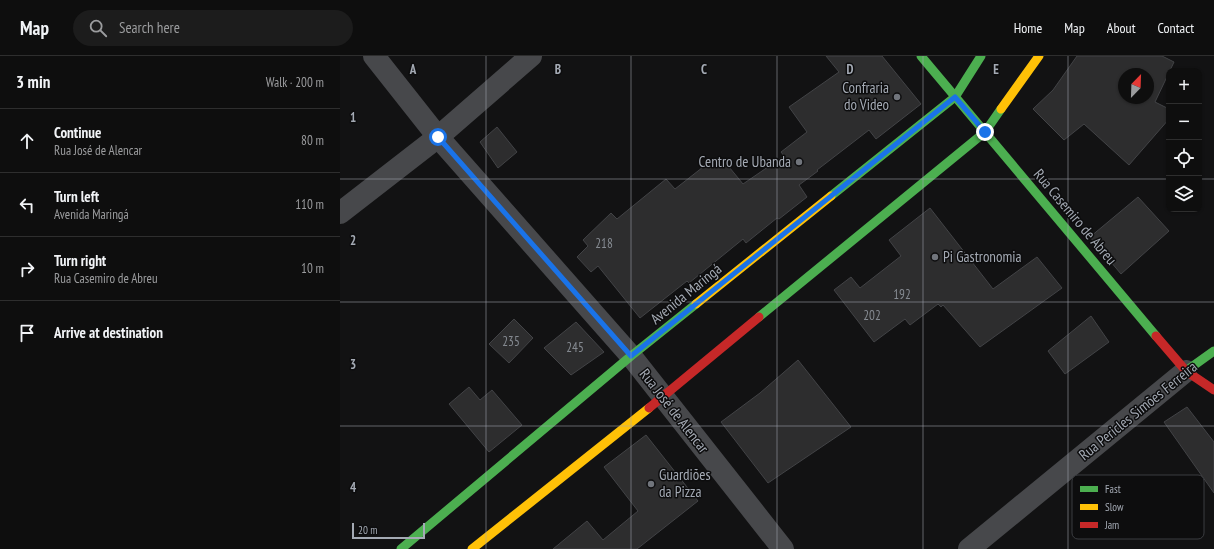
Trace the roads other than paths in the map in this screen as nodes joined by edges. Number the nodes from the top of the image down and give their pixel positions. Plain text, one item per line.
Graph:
1 (374, 56) edge
2 (531, 56) edge
3 (921, 56) edge
4 (981, 56) edge
5 (1039, 56) edge
6 (955, 97) junction
7 (985, 132) junction
8 (438, 137) junction
9 (340, 213) edge
10 (1214, 351) edge
11 (631, 356) junction
12 (1186, 371) junction
13 (1214, 390) edge
14 (662, 397) junction
15 (401, 549) edge
16 (472, 549) edge
17 (783, 549) edge
18 (969, 549) edge

1 - 8 street, Rua José de Alencar
2 - 8 street
3 - 6 main road, Rua Casemiro de Abreu
4 - 6 main road, Avenida Maringá
5 - 7 main road
6 - 7 main road, Rua Casemiro de Abreu
6 - 11 main road, Avenida Maringá
7 - 12 main road, Rua Casemiro de Abreu
7 - 14 main road
8 - 9 street
8 - 11 street, Rua José de Alencar
10 - 12 main road, Rua Pericles Simões Ferreira
11 - 14 street, Rua José de Alencar
11 - 15 main road, Avenida Maringá
12 - 13 main road, Rua Casemiro de Abreu
12 - 18 street, Rua Pericles Simões Ferreira
14 - 16 main road
14 - 17 street, Rua José de Alencar

